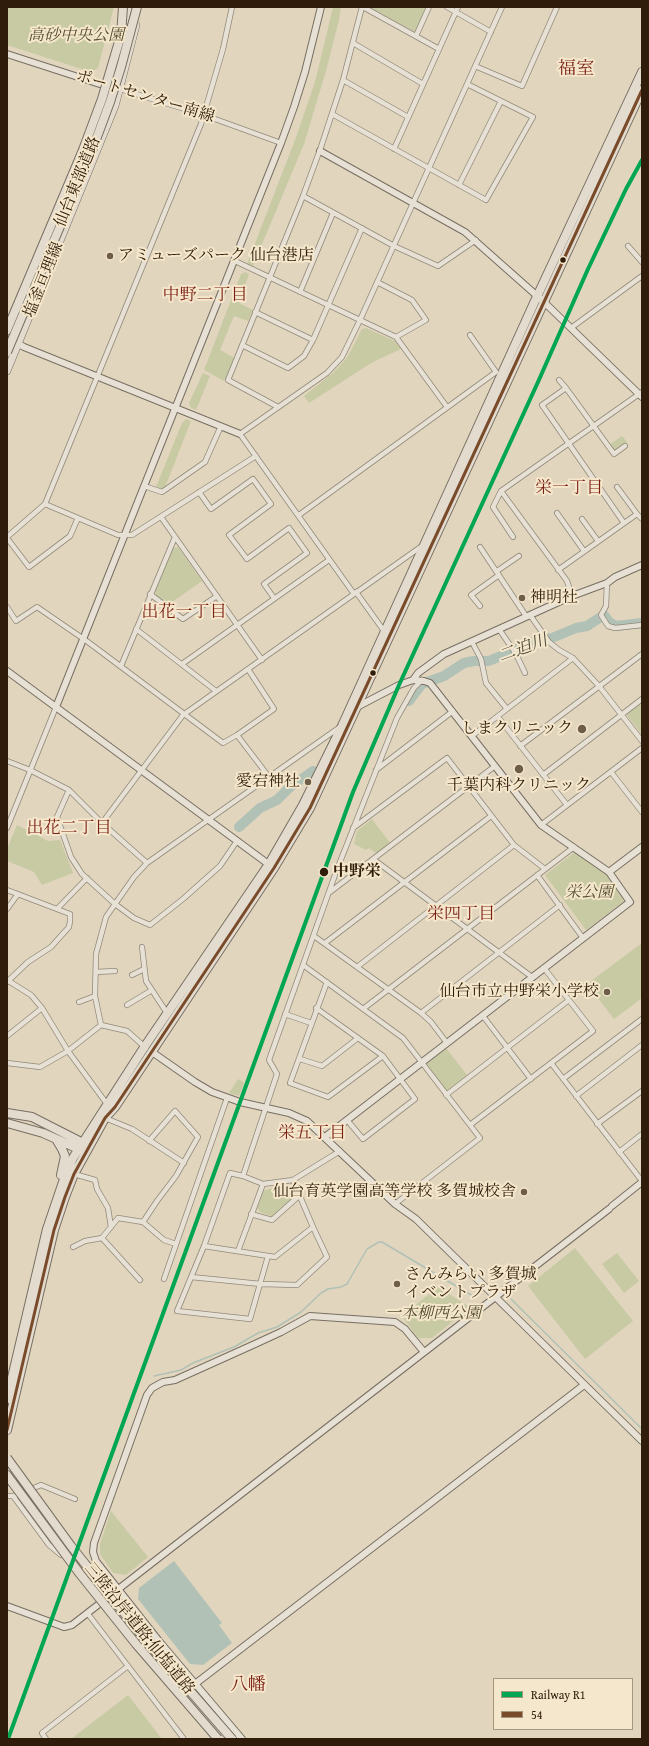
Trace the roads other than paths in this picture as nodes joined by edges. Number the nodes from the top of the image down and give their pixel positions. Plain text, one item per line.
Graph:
1 (124, 7) edge
2 (128, 7) edge
3 (138, 7) edge
4 (232, 7) edge
5 (321, 7) edge
6 (363, 7) edge
7 (429, 7) edge
8 (447, 7) edge
9 (458, 7) edge
10 (502, 7) edge
11 (557, 7) edge
12 (456, 12) junction
13 (491, 32) junction
14 (121, 35) junction
15 (416, 36) junction
16 (353, 43) junction
17 (439, 49) junction
18 (7, 54) edge
19 (475, 66) junction
20 (642, 72) edge
21 (343, 80) junction
22 (423, 84) junction
23 (467, 84) junction
24 (104, 86) junction
25 (120, 90) junction
26 (642, 90) edge
27 (501, 101) junction
28 (332, 114) junction
29 (204, 115) junction
30 (408, 118) junction
31 (282, 143) junction
32 (394, 149) junction
33 (320, 150) junction
34 (429, 168) junction
35 (459, 185) junction
36 (303, 196) junction
37 (414, 202) junction
38 (333, 212) junction
39 (362, 228) junction
40 (476, 240) junction
41 (394, 246) junction
42 (628, 246) dead end
43 (235, 261) junction
44 (642, 262) edge
45 (642, 276) edge
46 (269, 277) junction
47 (377, 282) junction
48 (300, 292) junction
49 (541, 299) junction
50 (329, 305) junction
51 (255, 312) junction
52 (7, 320) edge
53 (360, 320) junction
54 (571, 328) junction
55 (7, 330) edge
56 (470, 335) dead end
57 (396, 337) junction
58 (7, 338) edge
59 (313, 340) junction
60 (7, 344) edge
61 (242, 345) junction
62 (20, 346) junction
63 (7, 352) edge
64 (7, 371) edge
65 (98, 377) junction
66 (559, 380) dead end
67 (566, 388) junction
68 (641, 394) edge
69 (278, 407) junction
70 (447, 407) junction
71 (176, 408) junction
72 (221, 426) junction
73 (594, 427) junction
74 (240, 434) junction
75 (568, 445) junction
76 (625, 446) dead end
77 (256, 456) junction
78 (144, 486) junction
79 (617, 487) dead end
80 (501, 491) junction
81 (199, 492) junction
82 (44, 504) junction
83 (556, 513) dead end
84 (636, 514) junction
85 (299, 515) junction
86 (161, 517) junction
87 (78, 518) junction
88 (582, 519) dead end
89 (642, 519) edge
90 (624, 523) junction
91 (124, 536) junction
92 (175, 537) junction
93 (514, 537) dead end
94 (7, 538) edge
95 (598, 541) junction
96 (425, 544) junction
97 (480, 547) dead end
98 (584, 551) junction
99 (519, 556) dead end
100 (329, 560) junction
101 (642, 565) edge
102 (558, 570) junction
103 (498, 573) junction
104 (607, 583) junction
105 (355, 593) junction
106 (150, 594) junction
107 (217, 596) junction
108 (572, 596) junction
109 (274, 598) junction
110 (480, 606) dead end
111 (7, 607) edge
112 (528, 616) junction
113 (237, 624) junction
114 (642, 625) edge
115 (136, 629) junction
116 (499, 629) junction
117 (384, 631) junction
118 (82, 638) junction
119 (472, 642) junction
120 (642, 654) edge
121 (573, 658) junction
122 (262, 660) junction
123 (182, 664) junction
124 (121, 666) junction
125 (248, 669) junction
126 (7, 671) edge
127 (525, 673) dead end
128 (413, 680) junction
129 (425, 681) junction
130 (599, 686) junction
131 (216, 691) junction
132 (642, 699) edge
133 (359, 706) junction
134 (56, 707) junction
135 (507, 709) junction
136 (453, 711) junction
137 (183, 715) junction
138 (351, 715) junction
139 (622, 715) junction
140 (498, 717) junction
141 (342, 726) junction
142 (237, 735) junction
143 (472, 736) junction
144 (642, 741) edge
145 (520, 746) junction
146 (642, 748) edge
147 (7, 761) edge
148 (495, 766) junction
149 (30, 770) junction
150 (141, 770) junction
151 (375, 771) junction
152 (611, 772) junction
153 (544, 775) junction
154 (269, 777) junction
155 (468, 785) junction
156 (69, 790) junction
157 (567, 805) junction
158 (642, 812) edge
159 (491, 816) junction
160 (208, 819) junction
161 (102, 823) junction
162 (541, 825) junction
163 (7, 828) edge
164 (353, 828) junction
165 (237, 841) junction
166 (514, 845) junction
167 (574, 847) junction
168 (642, 847) edge
169 (373, 859) junction
170 (147, 863) junction
171 (271, 866) junction
172 (545, 869) junction
173 (609, 872) junction
174 (537, 874) junction
175 (87, 878) junction
176 (404, 882) junction
177 (7, 890) edge
178 (330, 892) junction
179 (18, 894) junction
180 (115, 904) junction
181 (560, 905) junction
182 (436, 906) junction
183 (7, 909) edge
184 (57, 909) junction
185 (467, 928) junction
186 (314, 936) junction
187 (583, 938) junction
188 (325, 943) junction
189 (142, 947) dead end
190 (499, 952) junction
191 (303, 965) junction
192 (357, 967) junction
193 (544, 968) junction
194 (144, 969) junction
195 (115, 971) dead end
196 (96, 972) junction
197 (132, 975) dead end
198 (532, 977) junction
199 (7, 981) edge
200 (327, 982) junction
201 (152, 990) junction
202 (389, 990) junction
203 (95, 996) junction
204 (569, 1000) junction
205 (79, 1002) dead end
206 (127, 1005) dead end
207 (42, 1008) junction
208 (316, 1008) junction
209 (363, 1009) junction
210 (167, 1013) junction
211 (421, 1013) junction
212 (285, 1014) junction
213 (483, 1016) junction
214 (642, 1019) edge
215 (311, 1024) junction
216 (101, 1025) junction
217 (7, 1036) edge
218 (358, 1038) junction
219 (447, 1043) junction
220 (145, 1046) junction
221 (642, 1046) edge
222 (507, 1048) junction
223 (68, 1051) junction
224 (152, 1052) junction
225 (383, 1056) junction
226 (300, 1058) junction
227 (7, 1063) edge
228 (422, 1063) junction
229 (551, 1063) junction
230 (401, 1079) junction
231 (531, 1079) junction
232 (563, 1079) junction
233 (642, 1090) edge
234 (446, 1095) junction
235 (576, 1096) junction
236 (227, 1098) junction
237 (108, 1104) junction
238 (265, 1108) junction
239 (7, 1113) edge
240 (105, 1118) junction
241 (347, 1120) junction
242 (7, 1123) edge
243 (597, 1124) junction
244 (470, 1125) junction
245 (642, 1134) edge
246 (54, 1137) junction
247 (325, 1137) junction
248 (149, 1141) junction
249 (84, 1147) junction
250 (340, 1152) junction
251 (619, 1152) junction
252 (184, 1163) junction
253 (74, 1174) junction
254 (243, 1176) junction
255 (293, 1180) junction
256 (642, 1182) edge
257 (263, 1184) junction
258 (300, 1195) junction
259 (57, 1199) junction
260 (395, 1204) junction
261 (251, 1214) junction
262 (143, 1222) junction
263 (111, 1227) junction
264 (313, 1227) junction
265 (102, 1238) junction
266 (176, 1244) junction
267 (204, 1246) junction
268 (73, 1247) dead end
269 (238, 1251) junction
270 (268, 1256) junction
271 (191, 1276) junction
272 (164, 1279) dead end
273 (140, 1280) dead end
274 (261, 1284) junction
275 (496, 1296) junction
276 (424, 1352) junction
277 (584, 1384) junction
278 (7, 1399) edge
279 (7, 1430) edge
280 (642, 1441) edge
281 (7, 1458) edge
282 (9, 1478) edge
283 (7, 1496) edge
284 (13, 1496) junction
285 (75, 1500) dead end
286 (61, 1555) dead end
287 (118, 1590) junction
288 (7, 1606) edge
289 (88, 1614) junction
290 (128, 1666) junction
291 (195, 1684) junction
292 (46, 1739) edge
293 (184, 1739) edge
294 (218, 1739) edge
295 (232, 1739) edge
296 (242, 1739) edge

1 - 14 highway, bridge
1 - 24 main road, 塩釜亘理線
2 - 14 highway, 仙台東部道路, bridge
3 - 25 main road, 塩釜亘理線
3 - 63 highway, 仙台東部道路, bridge
4 - 29 street
5 - 31 street
6 - 15 street
6 - 16 street
7 - 15 street
8 - 12 street
9 - 12 street
10 - 13 street
11 - 19 street
12 - 13 street
12 - 17 street
13 - 19 street
14 - 55 highway, 仙台東部道路, bridge
15 - 17 street
16 - 21 street
16 - 22 street
17 - 22 street
18 - 24 street, ポートセンター南線
19 - 23 street
20 - 49 highway
21 - 28 street
21 - 30 street
22 - 30 street
23 - 27 street
23 - 34 street
24 - 25 street, ポートセンター南線
24 - 52 main road, 塩釜亘理線
25 - 29 street, ポートセンター南線
25 - 62 main road, 塩釜亘理線
26 - 49 highway
27 - 35 street
27 - 35 street
28 - 32 street
28 - 33 street
29 - 31 street, ポートセンター南線
29 - 65 street
30 - 32 street
31 - 43 street
32 - 34 street
33 - 36 street
33 - 37 street
34 - 35 street
34 - 37 street
36 - 38 street
36 - 46 street
37 - 40 street
37 - 41 street
38 - 39 street
38 - 48 street
39 - 41 street
39 - 50 street
40 - 41 street
40 - 49 street
41 - 47 street
42 - 44 street
43 - 46 street
43 - 71 street
45 - 54 street
46 - 48 street
46 - 51 street
47 - 53 street
47 - 57 street
48 - 50 street
49 - 54 street
49 - 96 highway
49 - 133 highway
50 - 53 street
50 - 59 street
51 - 59 street
51 - 61 street
53 - 57 street
53 - 69 street
54 - 68 street
56 - 70 street
57 - 70 street
58 - 62 street
59 - 61 street
60 - 62 street
61 - 69 street
62 - 64 main road, 塩釜亘理線
62 - 65 street
65 - 71 street
65 - 82 street
66 - 67 street
67 - 73 street
67 - 75 street
68 - 73 street
69 - 74 street
70 - 85 street
71 - 72 street
71 - 78 street
72 - 74 street
72 - 78 street
73 - 75 street
73 - 76 street
74 - 77 street
75 - 80 street
75 - 90 street
77 - 81 street
77 - 85 street
78 - 91 street
79 - 84 street
80 - 93 street
80 - 102 street
81 - 86 street
81 - 109 street
82 - 87 street
82 - 94 street
83 - 98 street
84 - 89 street
84 - 90 street
85 - 100 street
86 - 91 street
86 - 92 street
87 - 91 street
87 - 94 street
88 - 95 street
90 - 95 street
91 - 118 street
92 - 106 street
92 - 107 street
95 - 98 street
96 - 105 street
96 - 117 highway
97 - 103 street
98 - 102 street
99 - 103 street
100 - 105 street
100 - 109 street
101 - 104 street
102 - 108 street
103 - 110 street
103 - 112 street
104 - 108 street
104 - 114 street
105 - 117 street
105 - 122 street
106 - 107 street
106 - 115 street
107 - 113 street
108 - 112 street
109 - 113 street
111 - 118 street
112 - 116 street
112 - 121 street
113 - 122 street
113 - 123 street
115 - 123 street
115 - 124 street
116 - 119 street
116 - 127 street
117 - 138 highway
118 - 124 street
118 - 134 street
119 - 128 street
119 - 135 street
120 - 130 street
121 - 130 street
121 - 135 street
122 - 125 street
123 - 131 street
124 - 137 street
125 - 131 street
125 - 142 street
126 - 134 street
128 - 129 street
128 - 133 street
129 - 136 street
129 - 151 street
130 - 139 street
130 - 145 street
131 - 137 street
132 - 139 street
133 - 138 highway
134 - 149 street
134 - 150 street
135 - 140 street
136 - 143 street
136 - 151 street
137 - 142 street
137 - 150 street
138 - 141 highway
138 - 171 highway
139 - 144 street
139 - 153 street
140 - 143 street
140 - 145 street
141 - 154 street
141 - 171 highway
142 - 154 street
143 - 148 street
145 - 153 street
146 - 152 street
147 - 149 street
148 - 155 street
148 - 162 street
149 - 156 street
149 - 163 street
150 - 160 street
150 - 161 street
151 - 164 street
152 - 157 street
152 - 158 street
153 - 157 street
154 - 160 street
155 - 159 street
155 - 164 street
155 - 169 street
156 - 161 street
156 - 175 street
157 - 162 street
159 - 166 street
159 - 176 street
160 - 165 street
160 - 170 street
161 - 170 street
162 - 167 street
164 - 178 street
165 - 171 street
165 - 180 street
166 - 172 street
166 - 182 street
167 - 172 street
167 - 173 street
168 - 173 street
169 - 176 street
169 - 178 street
170 - 180 street
171 - 210 highway
171 - 224 highway
172 - 174 street
173 - 187 street
174 - 181 street
174 - 185 street
175 - 180 street
175 - 184 street
176 - 182 street
176 - 188 street
177 - 179 street
178 - 186 street
179 - 183 street
179 - 184 street
180 - 196 street
181 - 187 street
181 - 190 street
182 - 185 street
182 - 192 street
184 - 199 street
185 - 190 street
185 - 202 street
186 - 188 street
186 - 191 street
187 - 193 street
188 - 192 street
189 - 194 street
190 - 198 street
190 - 211 street
191 - 200 street
191 - 212 street
192 - 202 street
193 - 198 street
193 - 204 street
194 - 197 street
194 - 201 street
195 - 196 street
196 - 203 street
198 - 213 street
199 - 207 street
200 - 208 street
200 - 209 street
201 - 206 street
201 - 210 street
202 - 209 street
202 - 211 street
203 - 205 street
203 - 216 street
204 - 222 street
204 - 229 street
207 - 217 street
207 - 223 street
208 - 215 street
208 - 218 street
209 - 228 street
210 - 220 highway
211 - 219 street
212 - 215 street
212 - 238 street
213 - 219 street
213 - 222 street
214 - 232 street
215 - 226 street
216 - 220 street
216 - 223 street
218 - 225 street
218 - 226 street
219 - 228 street
220 - 224 street
220 - 237 highway
221 - 235 street
222 - 231 street
222 - 234 street
223 - 227 street
223 - 237 street
224 - 236 street
224 - 240 highway
225 - 226 street
225 - 230 street
228 - 230 street
228 - 234 street
229 - 231 street
229 - 232 street
230 - 241 street
230 - 241 street
231 - 244 street
232 - 235 street
233 - 243 street
234 - 244 street
235 - 243 street
236 - 238 street
236 - 266 street
237 - 249 highway
238 - 247 street
238 - 254 street
239 - 249 highway
240 - 248 street
240 - 249 highway
241 - 247 street
242 - 246 highway
243 - 251 street
244 - 260 street
245 - 251 street
246 - 249 highway
246 - 259 highway
247 - 250 street
248 - 252 street
248 - 252 street
249 - 253 highway
249 - 259 highway
250 - 255 street
250 - 260 street
251 - 256 street
252 - 262 street
253 - 263 street
253 - 279 highway
254 - 257 street
254 - 267 street
255 - 257 street
255 - 258 street
256 - 275 street
257 - 261 street
258 - 261 street
258 - 264 street
259 - 278 highway
260 - 275 street
261 - 269 street
262 - 263 street
262 - 266 street
263 - 265 street
264 - 270 street
264 - 274 street
265 - 268 street
265 - 273 street
266 - 272 street
267 - 269 street
267 - 271 street
269 - 270 street
270 - 274 street
271 - 274 street
271 - 274 street
275 - 276 street
275 - 277 street
276 - 287 street
276 - 287 street
277 - 280 street
277 - 291 street
281 - 295 highway, 三陸沿岸道路;仙塩道路, bridge
282 - 294 highway, 三陸沿岸道路;仙塩道路, bridge
283 - 284 street
284 - 285 street
284 - 286 street
287 - 289 street
287 - 291 street
288 - 289 street
289 - 290 street
290 - 292 street
290 - 293 street
291 - 296 street

